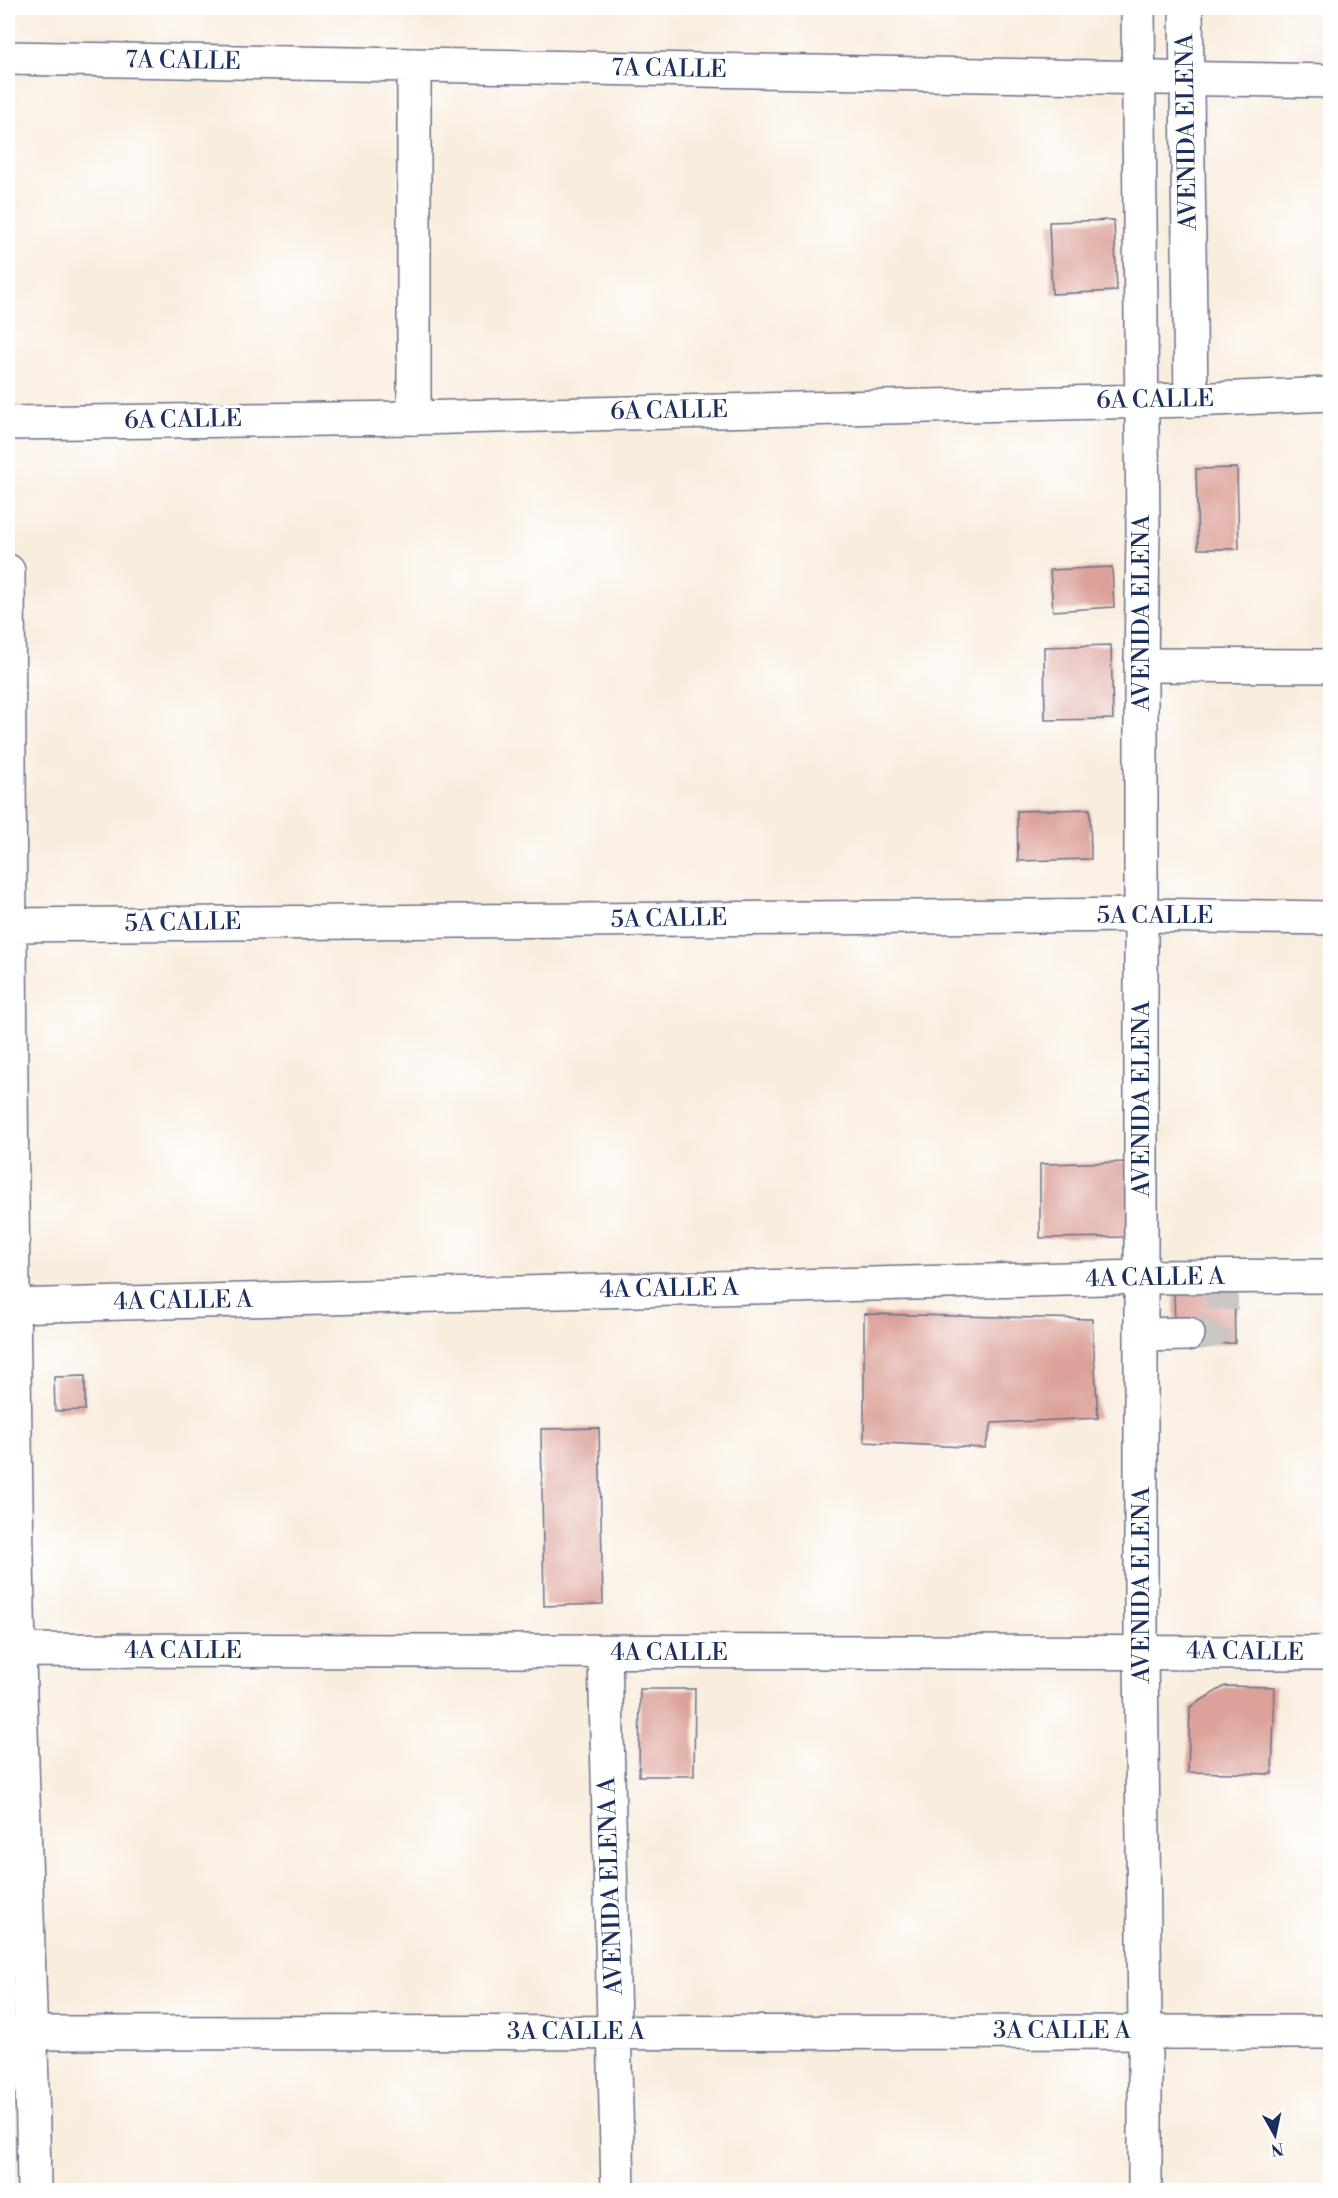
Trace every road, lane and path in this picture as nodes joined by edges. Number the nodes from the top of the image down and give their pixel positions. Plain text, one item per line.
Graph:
1 (1138, 8) edge
2 (1186, 8) edge
3 (8, 58) edge
4 (414, 65) junction
5 (1138, 78) junction
6 (1186, 78) junction
7 (1330, 81) edge
8 (1330, 394) edge
9 (1142, 400) junction
10 (1191, 400) junction
11 (414, 418) junction
12 (8, 423) edge
13 (8, 571) edge
14 (1142, 665) junction
15 (1330, 666) edge
16 (1143, 915) junction
17 (1330, 918) edge
18 (9, 925) edge
19 (1330, 1276) edge
20 (1142, 1277) junction
21 (11, 1306) edge
22 (1188, 1334) tunnel mouth
23 (1142, 1335) junction
24 (13, 1650) edge
25 (1141, 1651) junction
26 (605, 1653) junction
27 (1330, 1653) edge
28 (1145, 2031) junction
29 (615, 2032) junction
30 (1330, 2032) edge
31 (20, 2033) edge
32 (34, 2190) edge
33 (618, 2190) edge
34 (1145, 2190) edge

1 - 5 street, AVENIDA ELENA
2 - 6 street, AVENIDA ELENA
3 - 4 street, 7A CALLE
4 - 5 street, 7A CALLE
4 - 11 street
5 - 6 street, 7A CALLE
5 - 9 street, AVENIDA ELENA
6 - 7 street, 7A CALLE
6 - 10 street, AVENIDA ELENA
8 - 10 street, 6A CALLE
9 - 10 street, 6A CALLE
9 - 11 street, 6A CALLE
9 - 14 street, AVENIDA ELENA
11 - 12 street, 6A CALLE
13 - 18 street
14 - 15 street
14 - 16 street, AVENIDA ELENA
16 - 17 street, 5A CALLE
16 - 18 street, 5A CALLE
16 - 20 street, AVENIDA ELENA
18 - 21 street
19 - 20 street, 4A CALLE A
20 - 21 street, 4A CALLE A
20 - 23 street, AVENIDA ELENA
21 - 24 street
22 - 23 street
23 - 25 street, AVENIDA ELENA
24 - 26 street, 4A CALLE
24 - 31 street
25 - 26 street, 4A CALLE
25 - 27 street, 4A CALLE
25 - 28 street, AVENIDA ELENA
26 - 29 street, AVENIDA ELENA A
28 - 29 street, 3A CALLE A
28 - 30 street, 3A CALLE A
28 - 34 street, AVENIDA ELENA
29 - 31 street, 3A CALLE A
29 - 33 street, AVENIDA ELENA A
31 - 32 street

